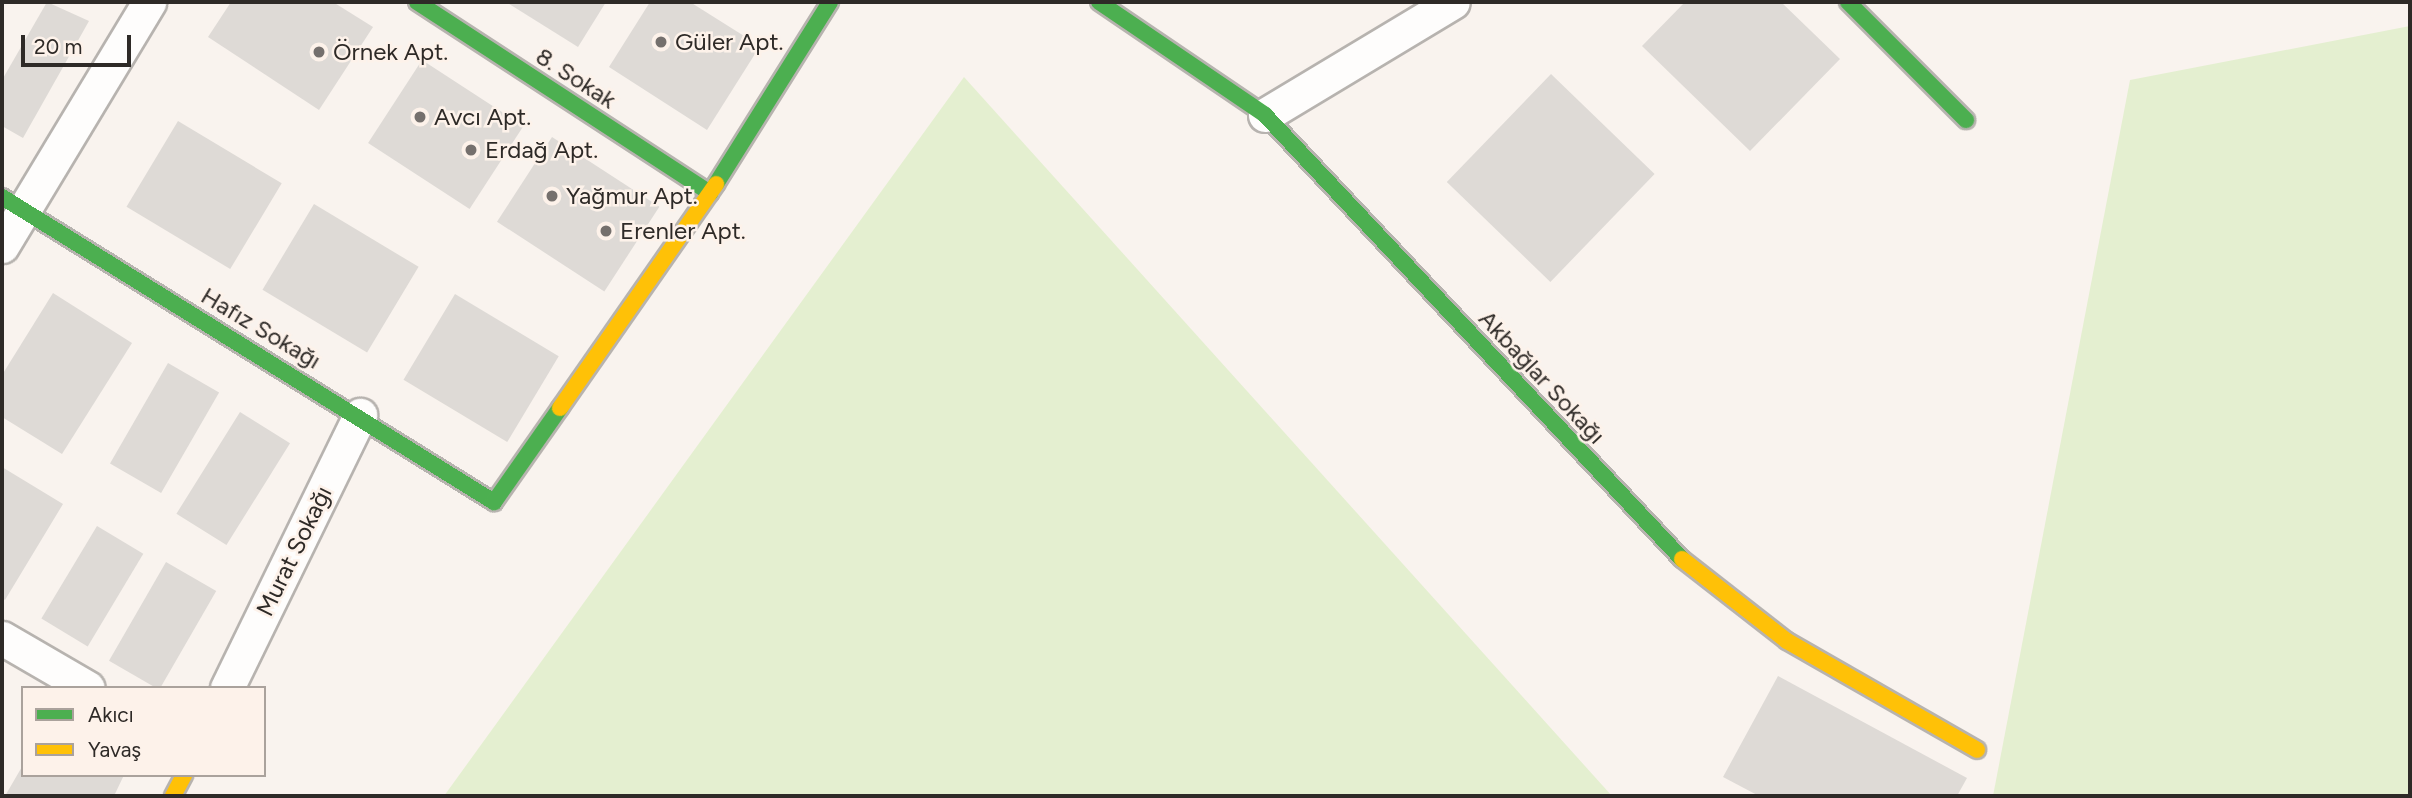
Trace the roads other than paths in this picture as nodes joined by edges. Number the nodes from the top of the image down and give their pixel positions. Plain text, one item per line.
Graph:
1 (149, 2) edge
2 (417, 2) edge
3 (831, 2) edge
4 (1099, 2) edge
5 (1453, 2) edge
6 (1848, 2) edge
7 (1265, 116) junction
8 (1966, 120) dead end
9 (710, 192) junction
10 (13, 203) edge
11 (2, 246) edge
12 (360, 415) junction
13 (2, 638) edge
14 (85, 686) edge
15 (228, 686) edge
16 (1977, 750) dead end
17 (183, 777) edge
18 (173, 796) edge

1 - 10 street
2 - 9 street, 8. Sokak
3 - 9 street
4 - 7 street, Akbağlar Sokağı
5 - 7 street
6 - 8 street
7 - 16 street, Akbağlar Sokağı
9 - 12 street, Hafız Sokağı
10 - 11 street
10 - 12 street, Hafız Sokağı
12 - 15 street, Murat Sokağı
13 - 14 street
17 - 18 street

